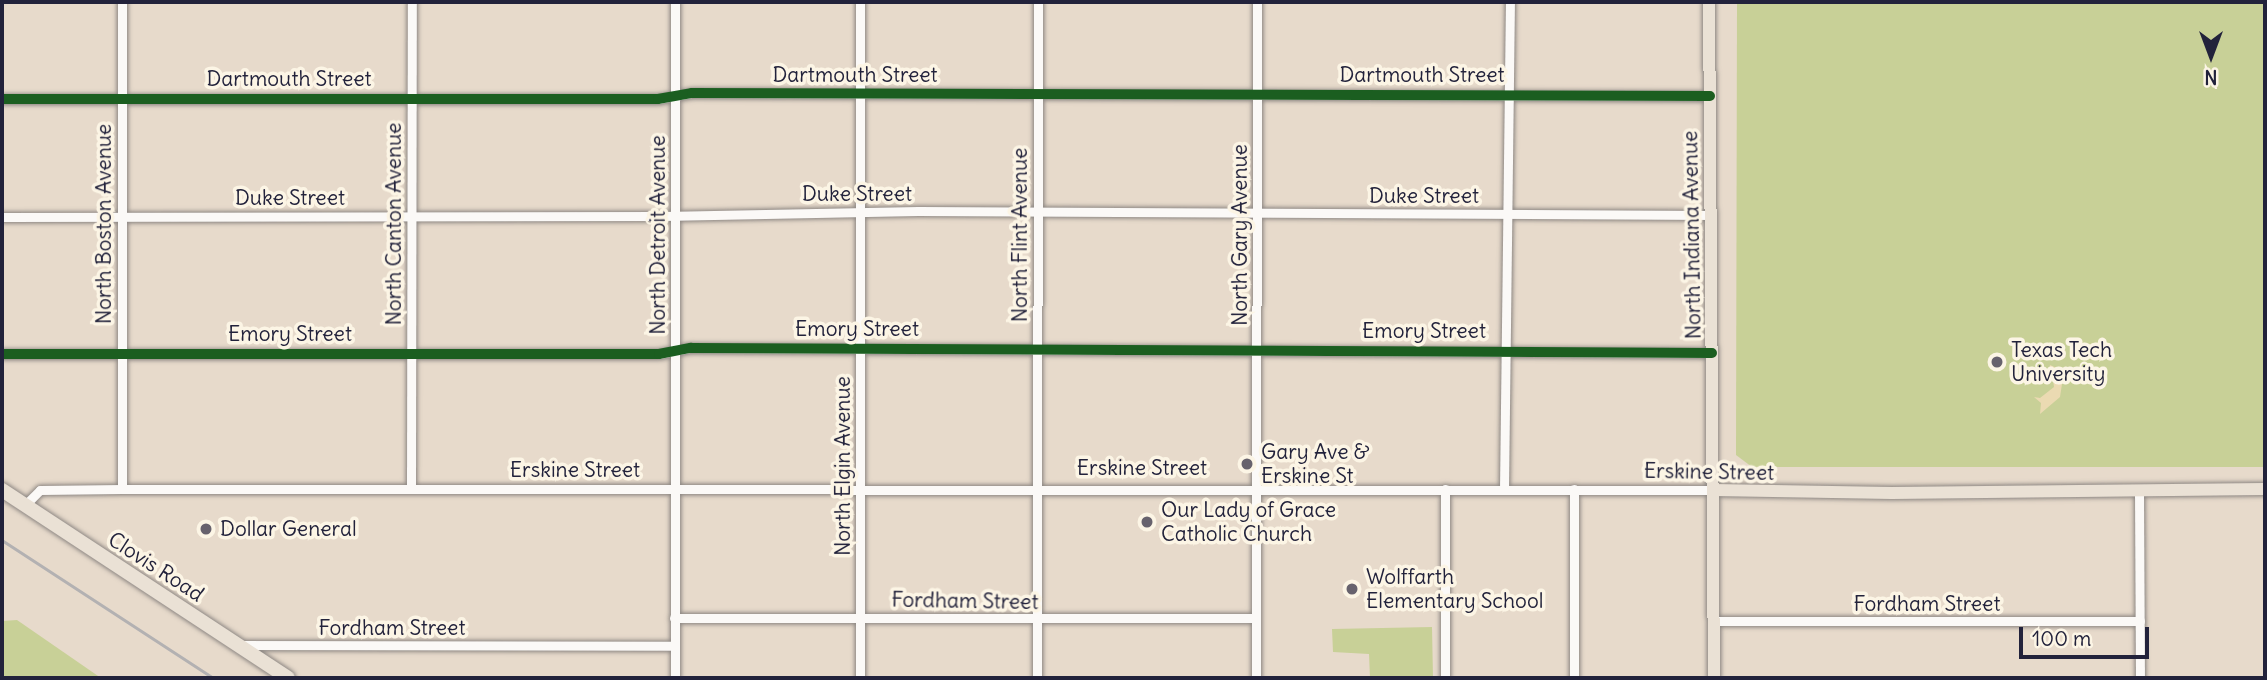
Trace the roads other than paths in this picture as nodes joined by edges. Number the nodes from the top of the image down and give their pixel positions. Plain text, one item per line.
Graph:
1 (122, 2) edge
2 (412, 2) edge
3 (675, 2) edge
4 (860, 2) edge
5 (1038, 2) edge
6 (1258, 2) edge
7 (1510, 2) edge
8 (1709, 2) edge
9 (860, 94) junction
10 (1038, 94) junction
11 (1257, 94) junction
12 (1510, 94) junction
13 (675, 96) junction
14 (1710, 96) junction
15 (2, 99) edge
16 (122, 99) junction
17 (412, 99) junction
18 (860, 211) junction
19 (1038, 212) junction
20 (1257, 213) junction
21 (675, 215) junction
22 (1509, 215) junction
23 (1712, 215) junction
24 (121, 216) junction
25 (411, 216) junction
26 (2, 217) edge
27 (860, 348) junction
28 (1037, 349) junction
29 (1257, 349) junction
30 (675, 351) junction
31 (1508, 352) junction
32 (121, 353) junction
33 (411, 353) junction
34 (1712, 353) junction
35 (2, 354) edge
36 (860, 487) junction
37 (1038, 487) junction
38 (674, 488) junction
39 (1256, 488) junction
40 (122, 489) junction
41 (411, 489) junction
42 (1445, 489) junction
43 (1504, 489) junction
44 (1574, 489) junction
45 (2265, 489) edge
46 (1713, 490) junction
47 (2, 491) edge
48 (2139, 492) junction
49 (25, 505) junction
50 (674, 618) junction
51 (860, 618) junction
52 (1256, 618) junction
53 (1038, 620) junction
54 (1713, 621) junction
55 (2140, 621) junction
56 (236, 645) junction
57 (674, 646) junction
58 (288, 678) edge
59 (674, 678) edge
60 (860, 678) edge
61 (1037, 678) edge
62 (1256, 678) edge
63 (1445, 678) edge
64 (1574, 678) edge
65 (1714, 678) edge
66 (2140, 678) edge

1 - 16 street, North Boston Avenue
2 - 17 street, North Canton Avenue
3 - 13 street, North Detroit Avenue
4 - 9 street, North Elgin Avenue
5 - 10 street, North Flint Avenue
6 - 11 street, North Gary Avenue
7 - 12 street
8 - 14 main road, North Indiana Avenue
9 - 10 street, Dartmouth Street
9 - 13 street, Dartmouth Street
9 - 18 street, North Elgin Avenue
10 - 11 street, Dartmouth Street
10 - 19 street, North Flint Avenue
11 - 12 street, Dartmouth Street
11 - 20 street, North Gary Avenue
12 - 14 street, Dartmouth Street
12 - 22 street
13 - 17 street, Dartmouth Street
13 - 21 street, North Detroit Avenue
14 - 23 main road, North Indiana Avenue
15 - 16 street, Dartmouth Street
16 - 17 street, Dartmouth Street
16 - 24 street, North Boston Avenue
17 - 25 street, North Canton Avenue
18 - 19 street, Duke Street
18 - 21 street, Duke Street
18 - 27 street, North Elgin Avenue
19 - 20 street, Duke Street
19 - 28 street, North Flint Avenue
20 - 22 street, Duke Street
20 - 29 street, North Gary Avenue
21 - 25 street, Duke Street
21 - 30 street, North Detroit Avenue
22 - 23 street, Duke Street
22 - 31 street
23 - 34 main road, North Indiana Avenue
24 - 25 street, Duke Street
24 - 26 street, Duke Street
24 - 32 street, North Boston Avenue
25 - 33 street, North Canton Avenue
27 - 28 street, Emory Street
27 - 30 street, Emory Street
27 - 36 street, North Elgin Avenue
28 - 29 street, Emory Street
28 - 37 street, North Flint Avenue
29 - 31 street, Emory Street
29 - 39 street, North Gary Avenue
30 - 33 street, Emory Street
30 - 38 street, North Detroit Avenue
31 - 34 street, Emory Street
31 - 43 street
32 - 33 street, Emory Street
32 - 35 street, Emory Street
32 - 40 street, North Boston Avenue
33 - 41 street, North Canton Avenue
34 - 46 main road, North Indiana Avenue
36 - 37 street, Erskine Street
36 - 38 street, Erskine Street
36 - 51 street, North Elgin Avenue
37 - 39 street, Erskine Street
37 - 53 street, North Flint Avenue
38 - 41 street, Erskine Street
38 - 50 street, North Detroit Avenue
39 - 42 street, Erskine Street
39 - 52 street, North Gary Avenue
40 - 41 street, Erskine Street
40 - 49 street, Erskine Street
42 - 43 street, Erskine Street
42 - 63 street
43 - 44 street, Erskine Street
44 - 46 street, Erskine Street
44 - 64 street
45 - 48 main road, Erskine Street
46 - 48 main road, Erskine Street
46 - 54 main road, North Indiana Avenue
47 - 49 highway, Clovis Road
48 - 55 street
49 - 56 highway, Clovis Road
50 - 51 street, Fordham Street
50 - 57 street, North Detroit Avenue
51 - 53 street, Fordham Street
51 - 60 street, North Elgin Avenue
52 - 53 street, Fordham Street
52 - 62 street, North Gary Avenue
53 - 61 street, North Flint Avenue
54 - 55 street, Fordham Street
54 - 65 main road, North Indiana Avenue
55 - 66 street
56 - 57 street, Fordham Street
56 - 58 highway, Clovis Road
57 - 59 street, North Detroit Avenue

